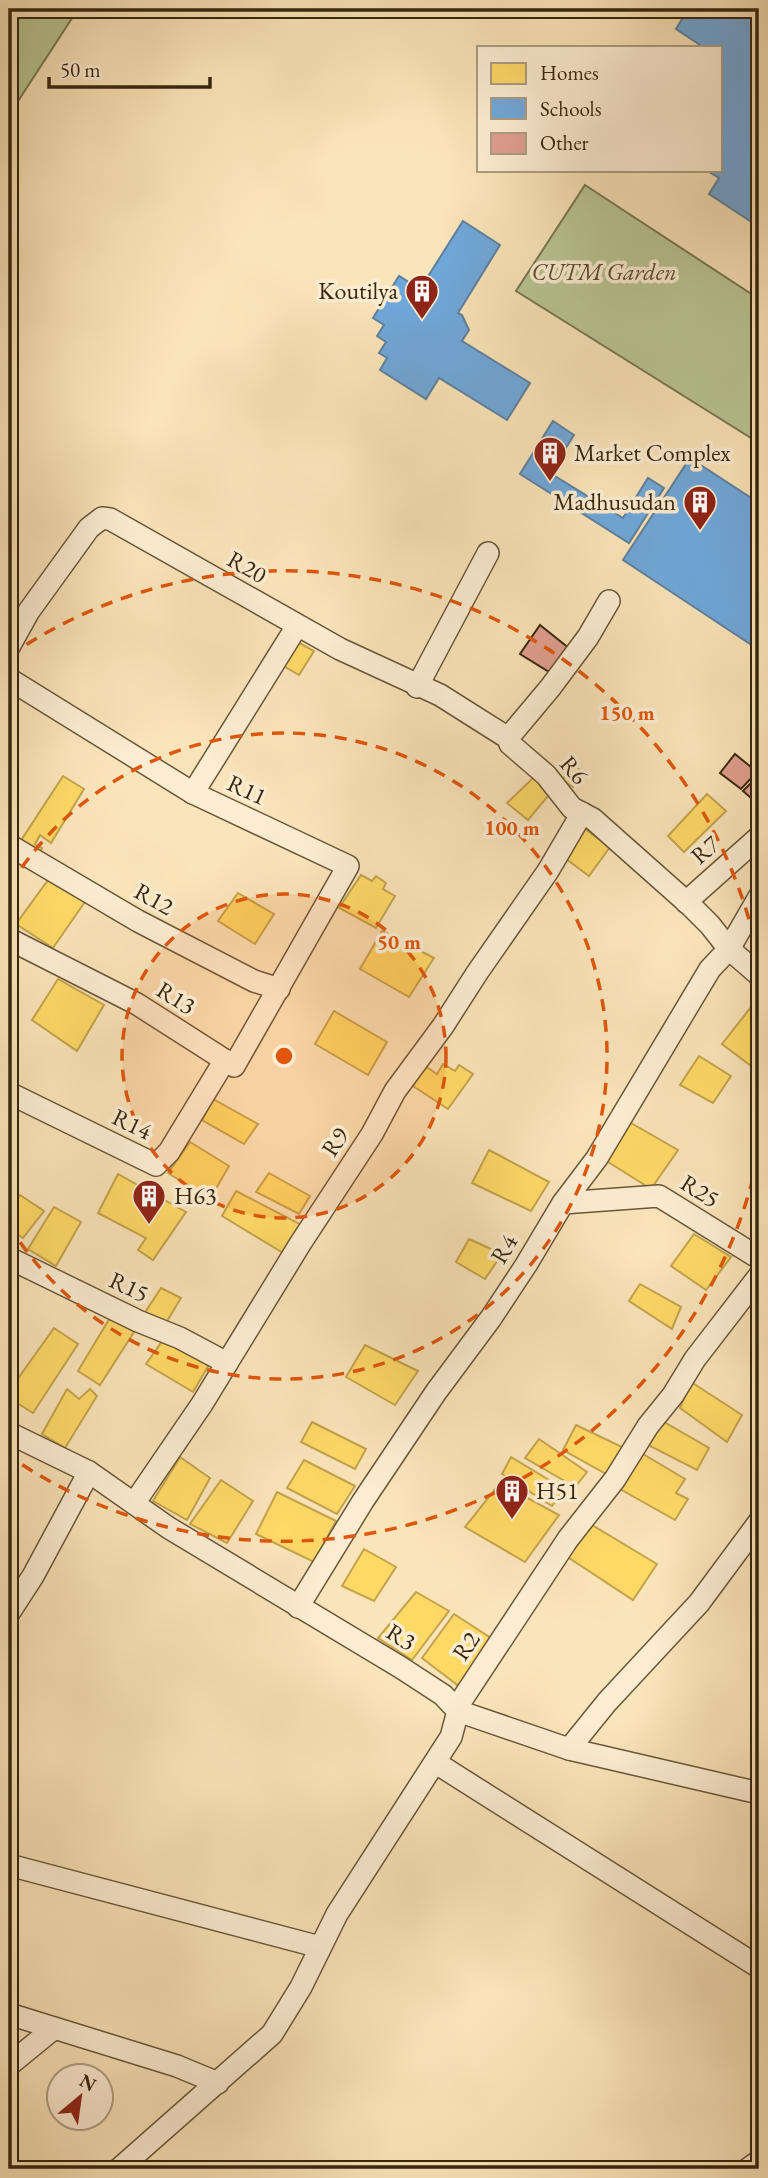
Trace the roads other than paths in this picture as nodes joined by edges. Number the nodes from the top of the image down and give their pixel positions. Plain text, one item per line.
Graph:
1 (488, 553) dead end
2 (609, 601) dead end
3 (297, 626) junction
4 (9, 647) edge
5 (9, 679) edge
6 (417, 687) junction
7 (508, 738) junction
8 (193, 793) junction
9 (582, 813) junction
10 (759, 838) edge
11 (9, 845) edge
12 (759, 897) edge
13 (686, 902) junction
14 (9, 939) edge
15 (729, 949) junction
16 (759, 975) edge
17 (279, 989) junction
18 (225, 1060) junction
19 (9, 1093) edge
20 (563, 1203) junction
21 (9, 1258) edge
22 (759, 1258) edge
23 (758, 1282) edge
24 (227, 1363) junction
25 (9, 1433) edge
26 (89, 1472) junction
27 (135, 1502) junction
28 (759, 1522) edge
29 (298, 1607) junction
30 (9, 1613) edge
31 (458, 1711) junction
32 (569, 1749) junction
33 (436, 1763) junction
34 (759, 1793) edge
35 (9, 1866) edge
36 (320, 1947) junction
37 (759, 1967) edge
38 (9, 2014) edge
39 (53, 2029) junction
40 (9, 2065) edge
41 (218, 2083) junction
42 (759, 2161) edge
43 (119, 2169) edge
44 (747, 2169) edge

1 - 6 street
2 - 7 street
3 - 4 street, R20
3 - 6 street, R20
3 - 8 street
5 - 8 street, R11
6 - 7 street, R20
7 - 9 street, R6
8 - 17 street, R11
9 - 13 street, R6
9 - 24 street, R9
10 - 13 street, R7
11 - 17 street, R12
12 - 15 street, R4
13 - 15 street, R6
14 - 18 street, R13
15 - 16 street
15 - 20 street, R4
17 - 18 street
18 - 19 street, R14
20 - 22 street, R25
20 - 29 street, R4
21 - 24 street, R15
23 - 31 street, R2
24 - 27 street, R9
25 - 26 street, R3
26 - 27 street, R3
26 - 30 street
27 - 29 street, R3
28 - 32 street
29 - 31 street, R3
31 - 32 street
31 - 33 street
32 - 34 street
33 - 36 street
33 - 37 street
35 - 36 street
36 - 41 street
38 - 39 street
39 - 40 street
39 - 41 street
41 - 43 street
42 - 44 street

